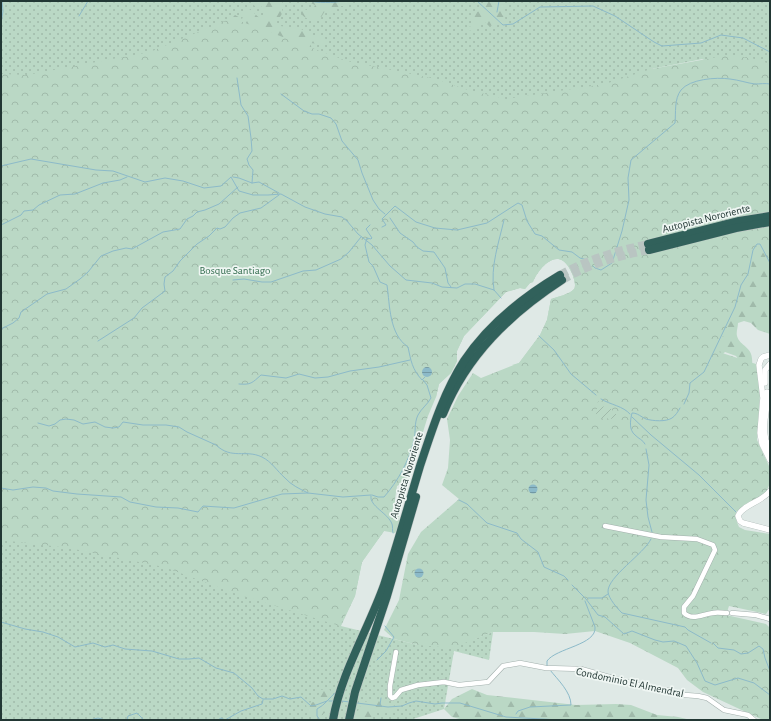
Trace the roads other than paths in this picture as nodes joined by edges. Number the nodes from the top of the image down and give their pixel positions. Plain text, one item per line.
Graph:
1 (770, 216) edge
2 (770, 222) edge
3 (662, 244) junction
4 (648, 247) tunnel mouth
5 (770, 355) edge
6 (761, 359) junction
7 (769, 364) edge
8 (770, 450) edge
9 (770, 460) edge
10 (770, 492) edge
11 (606, 526) dead end
12 (770, 530) edge
13 (770, 619) edge
14 (396, 652) dead end
15 (333, 720) edge
16 (349, 720) edge
17 (754, 720) edge

1 - 3 highway, Autopista Nororiente
2 - 3 highway, Autopista Nororiente
3 - 4 highway, Autopista Nororiente
5 - 6 street
6 - 7 street
6 - 9 street
7 - 8 street
10 - 12 street
11 - 13 street
14 - 17 street, Condominio El Almendral
15 - 16 highway, Autopista Nororiente

